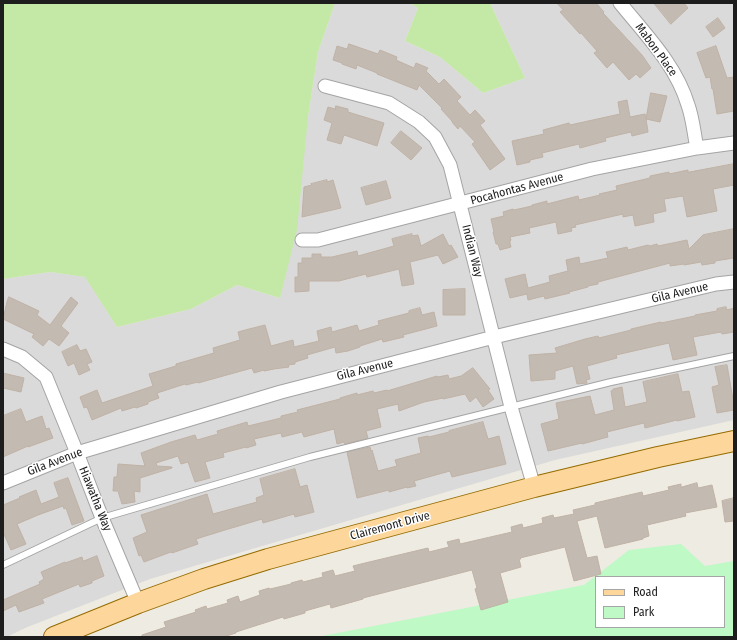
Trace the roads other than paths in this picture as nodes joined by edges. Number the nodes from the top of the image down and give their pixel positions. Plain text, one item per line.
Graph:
1 (620, 3) edge
2 (325, 86) dead end
3 (734, 143) edge
4 (697, 148) junction
5 (460, 204) junction
6 (302, 240) dead end
7 (734, 282) edge
8 (494, 337) junction
9 (3, 349) edge
10 (734, 356) edge
11 (511, 407) junction
12 (734, 442) edge
13 (77, 453) junction
14 (3, 483) edge
15 (534, 487) junction
16 (102, 518) junction
17 (3, 565) edge
18 (138, 603) junction
19 (54, 637) edge

1 - 4 street, Mabon Place
2 - 5 street, Indian Way
3 - 4 street, Pocahontas Avenue
4 - 5 street, Pocahontas Avenue
5 - 6 street, Pocahontas Avenue
5 - 8 street, Indian Way
7 - 8 street, Gila Avenue
8 - 11 street, Indian Way
8 - 13 street, Gila Avenue
9 - 13 street, Hiawatha Way
10 - 11 lane
11 - 15 street, Indian Way
11 - 16 lane
12 - 15 main road, Clairemont Drive
13 - 14 street, Gila Avenue
13 - 16 street, Hiawatha Way
15 - 18 main road, Clairemont Drive
16 - 17 lane
16 - 18 street, Hiawatha Way
18 - 19 main road, Clairemont Drive

